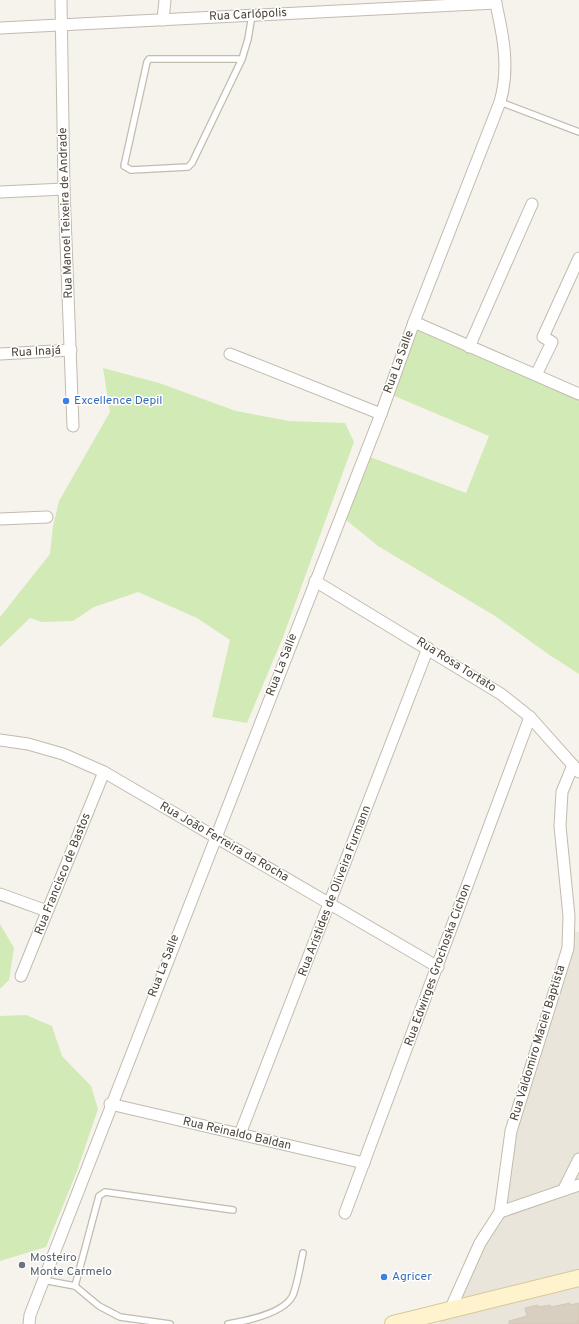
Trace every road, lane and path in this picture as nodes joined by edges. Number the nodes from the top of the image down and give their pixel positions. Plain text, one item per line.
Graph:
1 (61, 0) edge
2 (165, 0) edge
3 (496, 1) edge
4 (252, 15) junction
5 (163, 20) junction
6 (62, 25) junction
7 (0, 28) edge
8 (242, 59) junction
9 (500, 102) junction
10 (579, 132) edge
11 (64, 189) junction
12 (0, 192) edge
13 (532, 204) dead end
14 (579, 258) edge
15 (414, 322) junction
16 (469, 347) junction
17 (71, 350) junction
18 (0, 354) edge
19 (230, 354) dead end
20 (536, 376) junction
21 (579, 394) edge
22 (381, 414) junction
23 (73, 426) dead end
24 (47, 517) dead end
25 (0, 519) edge
26 (315, 580) junction
27 (428, 648) junction
28 (530, 717) junction
29 (0, 740) edge
30 (576, 769) edge
31 (104, 772) junction
32 (215, 836) junction
33 (0, 894) edge
34 (330, 904) junction
35 (48, 911) junction
36 (438, 967) junction
37 (21, 976) dead end
38 (110, 1104) junction
39 (240, 1134) junction
40 (579, 1159) edge
41 (364, 1163) junction
42 (579, 1185) edge
43 (564, 1189) junction
44 (233, 1210) dead end
45 (500, 1212) junction
46 (345, 1213) dead end
47 (303, 1253) dead end
48 (579, 1278) edge
49 (43, 1280) junction
50 (75, 1286) junction
51 (450, 1310) junction
52 (29, 1324) edge
53 (170, 1324) edge
54 (228, 1324) edge
55 (393, 1324) edge

1 - 6 street, Rua Manoel Teixeira de Andrade
2 - 5 street
3 - 4 street, Rua Carlópolis
3 - 9 street, Rua La Salle
4 - 5 street, Rua Carlópolis
4 - 8 lane
5 - 6 street, Rua Carlópolis
6 - 7 street, Rua Carlópolis
6 - 11 street, Rua Manoel Teixeira de Andrade
8 - 8 lane
9 - 10 lane
9 - 15 street, Rua La Salle
11 - 12 street
11 - 17 street, Rua Manoel Teixeira de Andrade
13 - 16 street
14 - 20 street
15 - 16 street
15 - 22 street, Rua La Salle
16 - 20 street
17 - 18 street, Rua Inajá
17 - 23 street, Rua Manoel Teixeira de Andrade
19 - 22 street
20 - 21 street
22 - 26 street, Rua La Salle
24 - 25 street
26 - 27 street, Rua Rosa Tortato
26 - 32 street, Rua La Salle
27 - 28 street, Rua Rosa Tortato
27 - 34 street, Rua Aristides de Oliveira Furmann
28 - 30 street, Rua Rosa Tortato
28 - 36 street, Rua Edwirges Grochoska Cichon
29 - 31 street, Rua João Ferreira da Rocha
30 - 45 street, Rua Valdomiro Maciel Baptista
31 - 32 street, Rua João Ferreira da Rocha
31 - 35 street, Rua Francisco de Bastos
32 - 34 street, Rua João Ferreira da Rocha
32 - 38 street, Rua La Salle
33 - 35 street
34 - 36 street, Rua João Ferreira da Rocha
34 - 39 street, Rua Aristides de Oliveira Furmann
35 - 37 street, Rua Francisco de Bastos
36 - 41 street, Rua Edwirges Grochoska Cichon
38 - 39 street, Rua Reinaldo Baldan
38 - 49 street, Rua La Salle
39 - 41 street, Rua Reinaldo Baldan
40 - 43 street
41 - 46 street, Rua Edwirges Grochoska Cichon
42 - 43 street
43 - 45 street
44 - 50 lane
45 - 51 street, Rua Valdomiro Maciel Baptista
47 - 54 lane
48 - 51 main road
49 - 50 lane
49 - 52 street, Rua La Salle
50 - 53 lane
51 - 55 main road

